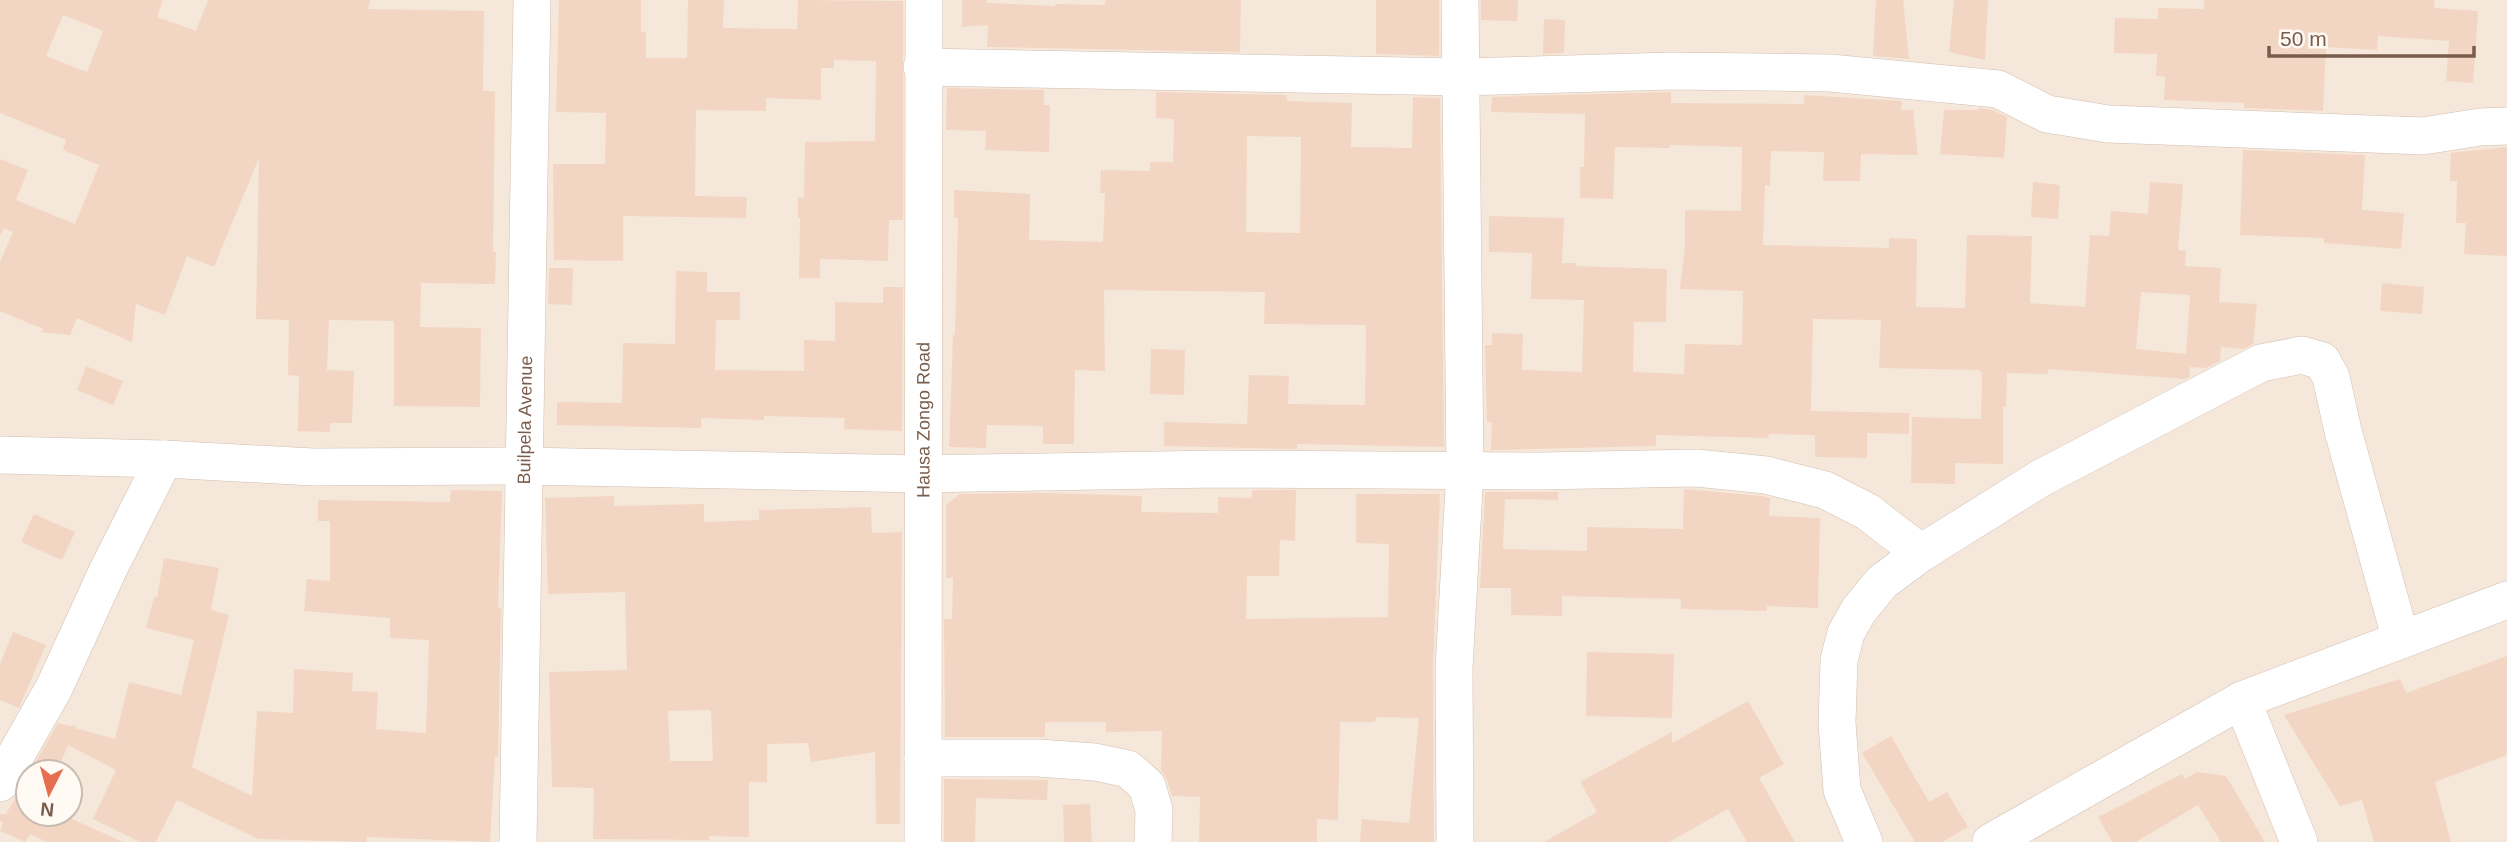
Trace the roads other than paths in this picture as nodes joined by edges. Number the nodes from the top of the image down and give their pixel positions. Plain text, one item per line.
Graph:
1 (532, 0) edge
2 (924, 0) edge
3 (1461, 0) edge
4 (922, 66) junction
5 (1462, 78) junction
6 (2507, 126) edge
7 (0, 455) edge
8 (164, 459) junction
9 (523, 466) junction
10 (1465, 470) junction
11 (922, 474) junction
12 (1921, 553) junction
13 (2507, 600) edge
14 (2401, 640) junction
15 (2242, 700) junction
16 (923, 758) junction
17 (0, 783) edge
18 (518, 842) edge
19 (923, 842) edge
20 (1153, 842) edge
21 (1455, 842) edge
22 (1864, 842) edge
23 (1991, 842) edge
24 (2299, 842) edge

1 - 9 street, Builpela Avenue
2 - 4 street, Hausa Zongo Road
3 - 5 street
4 - 5 street
4 - 11 street, Hausa Zongo Road
5 - 6 street
5 - 10 street
7 - 8 street
8 - 9 street
8 - 17 street
9 - 11 street
9 - 18 street, Builpela Avenue
10 - 11 street
10 - 12 street
10 - 21 street
11 - 16 street, Hausa Zongo Road
12 - 14 street
12 - 22 street
13 - 14 street
14 - 15 street
15 - 23 street
15 - 24 street
16 - 19 street, Hausa Zongo Road
16 - 20 street

